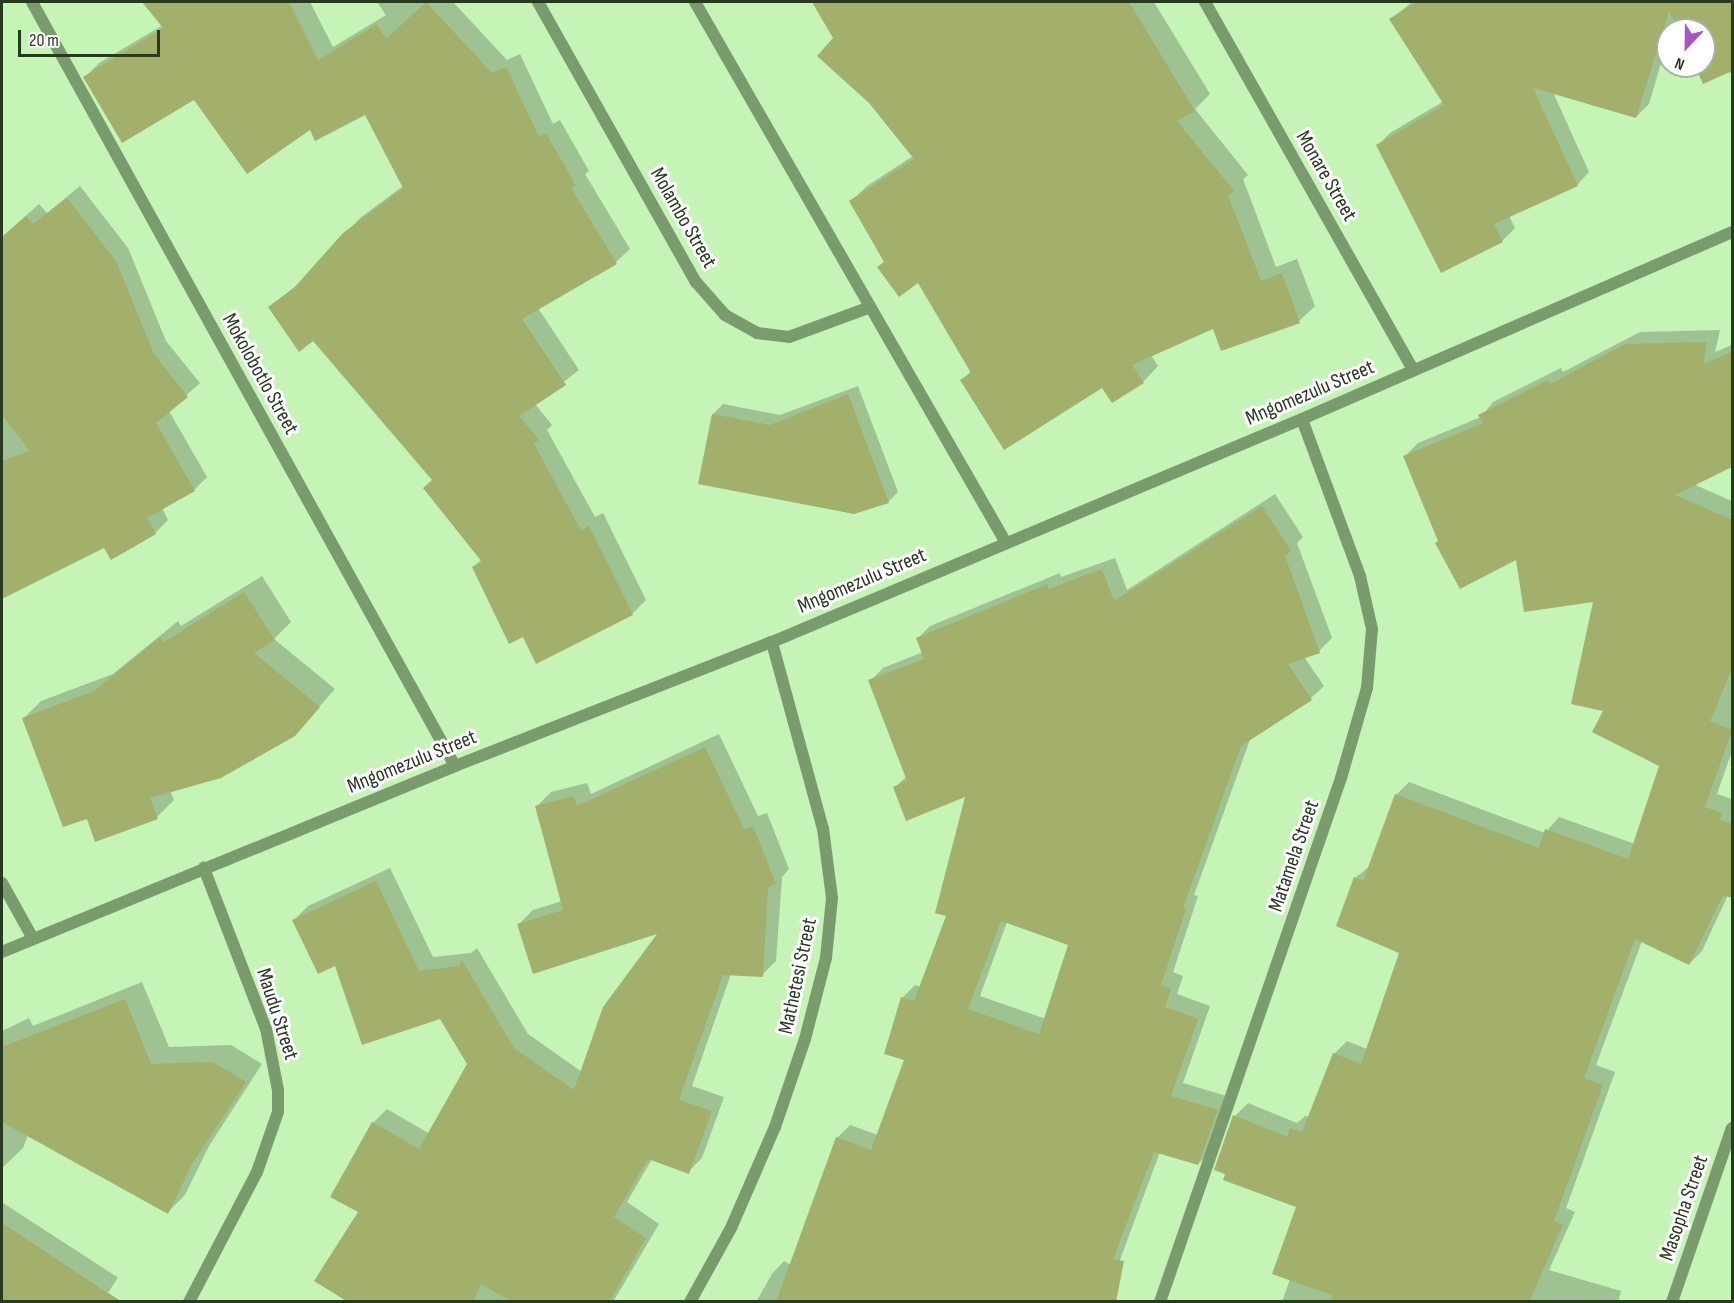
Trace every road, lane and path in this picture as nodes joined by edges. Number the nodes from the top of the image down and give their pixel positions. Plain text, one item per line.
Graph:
1 (32, 2) edge
2 (538, 2) edge
3 (695, 2) edge
4 (1205, 2) edge
5 (1732, 232) edge
6 (868, 308) junction
7 (1413, 369) junction
8 (1302, 419) junction
9 (1005, 542) junction
10 (772, 642) junction
11 (455, 766) junction
12 (204, 868) junction
13 (2, 884) edge
14 (32, 937) junction
15 (2, 952) edge
16 (1732, 1128) edge
17 (189, 1302) edge
18 (690, 1302) edge
19 (1160, 1302) edge
20 (1672, 1302) edge

1 - 11 street, Mokolobotlo Street
2 - 6 street, Molambo Street
3 - 6 street
4 - 7 street, Monare Street
5 - 7 street, Mngomezulu Street
6 - 9 street
7 - 8 street, Mngomezulu Street
8 - 9 street, Mngomezulu Street
8 - 19 street, Matamela Street
9 - 10 street, Mngomezulu Street
10 - 11 street, Mngomezulu Street
10 - 18 street, Mathetesi Street
11 - 12 street, Mngomezulu Street
12 - 14 street, Mngomezulu Street
12 - 17 street, Maudu Street
13 - 14 street
14 - 15 street, Mngomezulu Street
16 - 20 street, Masopha Street

